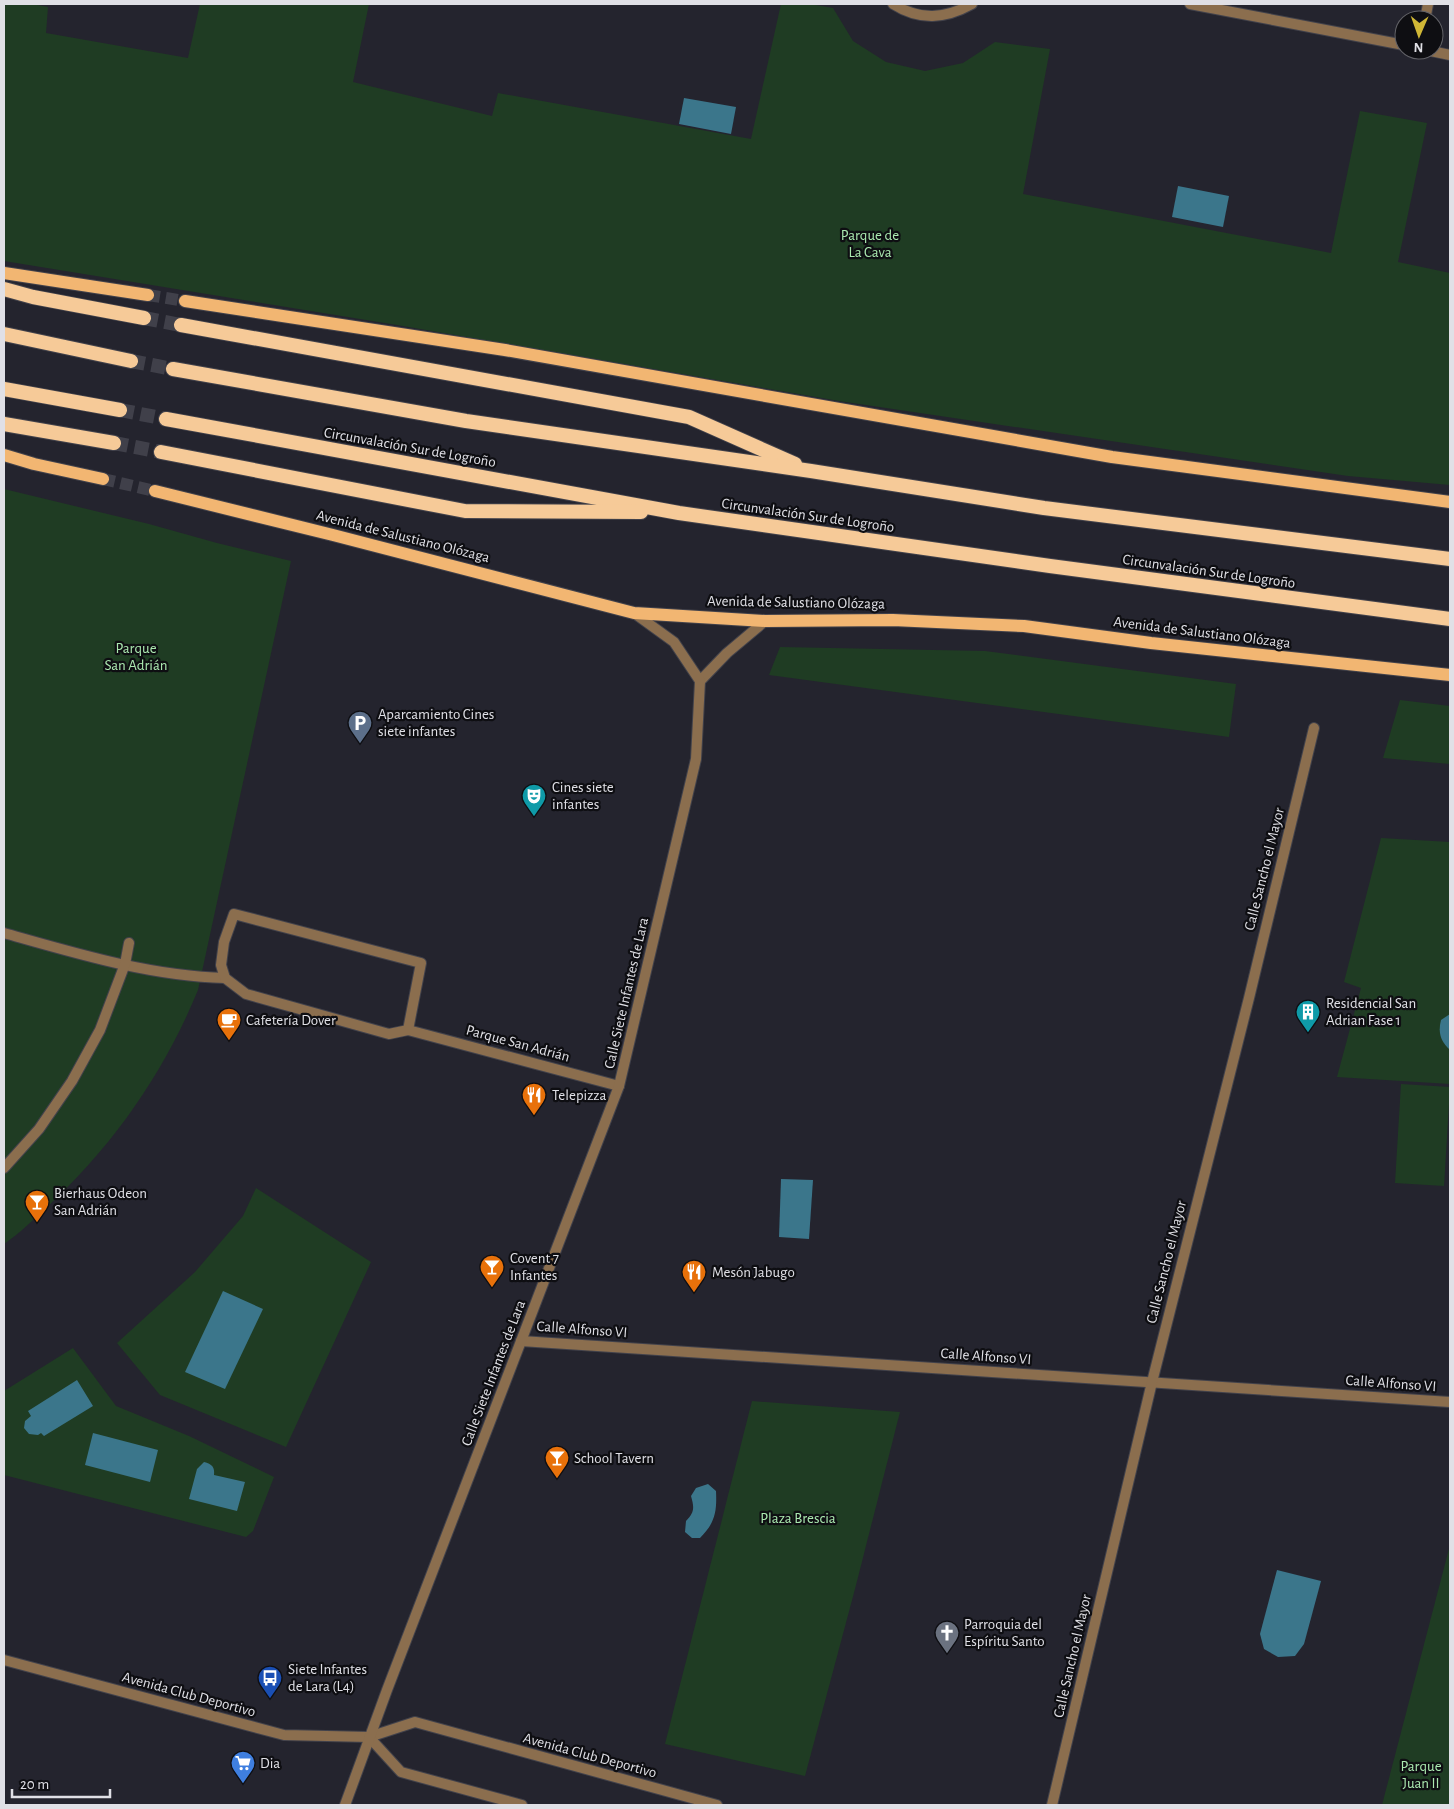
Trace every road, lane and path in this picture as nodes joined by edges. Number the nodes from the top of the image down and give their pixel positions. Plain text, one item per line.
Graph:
1 (893, 4) edge
2 (972, 4) edge
3 (1190, 4) edge
4 (1394, 43) edge
5 (4, 273) edge
6 (4, 289) edge
7 (148, 295) tunnel mouth
8 (185, 301) tunnel mouth
9 (144, 318) tunnel mouth
10 (181, 325) tunnel mouth
11 (4, 334) edge
12 (131, 361) tunnel mouth
13 (173, 369) tunnel mouth
14 (4, 389) edge
15 (120, 410) tunnel mouth
16 (166, 419) tunnel mouth
17 (4, 424) edge
18 (114, 443) tunnel mouth
19 (161, 452) tunnel mouth
20 (4, 454) edge
21 (811, 471) junction
22 (103, 479) tunnel mouth
23 (154, 491) tunnel mouth
24 (1450, 502) edge
25 (679, 513) junction
26 (1450, 559) edge
27 (634, 613) junction
28 (1450, 619) edge
29 (765, 620) junction
30 (1450, 675) edge
31 (700, 681) junction
32 (1314, 728) dead end
33 (4, 933) edge
34 (129, 943) dead end
35 (125, 964) junction
36 (225, 978) junction
37 (408, 1030) junction
38 (619, 1086) junction
39 (4, 1168) edge
40 (521, 1341) junction
41 (1152, 1382) junction
42 (1450, 1402) edge
43 (4, 1660) edge
44 (369, 1737) junction
45 (345, 1805) edge
46 (522, 1805) edge
47 (717, 1805) edge
48 (1052, 1805) edge

1 - 2 street
3 - 4 street
5 - 7 main road
6 - 9 highway
8 - 24 main road
10 - 21 highway
11 - 12 highway
13 - 21 highway
14 - 15 highway
16 - 25 highway, Circunvalación Sur de Logroño
17 - 18 highway
19 - 25 highway
20 - 22 main road
21 - 26 highway
23 - 27 main road, Avenida de Salustiano Olózaga
25 - 28 highway, Circunvalación Sur de Logroño
27 - 29 main road, Avenida de Salustiano Olózaga
27 - 31 street
29 - 30 main road, Avenida de Salustiano Olózaga
29 - 31 street
31 - 38 street, Calle Siete Infantes de Lara
32 - 41 street, Calle Sancho el Mayor
33 - 35 street
34 - 35 street
35 - 36 street
35 - 39 street
36 - 37 street, Parque San Adrián
36 - 37 street
37 - 38 street, Parque San Adrián
38 - 40 street, Calle Siete Infantes de Lara
40 - 41 street, Calle Alfonso VI
40 - 44 street, Calle Siete Infantes de Lara
41 - 42 street, Calle Alfonso VI
41 - 48 street, Calle Sancho el Mayor
43 - 44 street, Avenida Club Deportivo
44 - 45 street, Calle Siete Infantes de Lara
44 - 46 street
44 - 47 street, Avenida Club Deportivo

